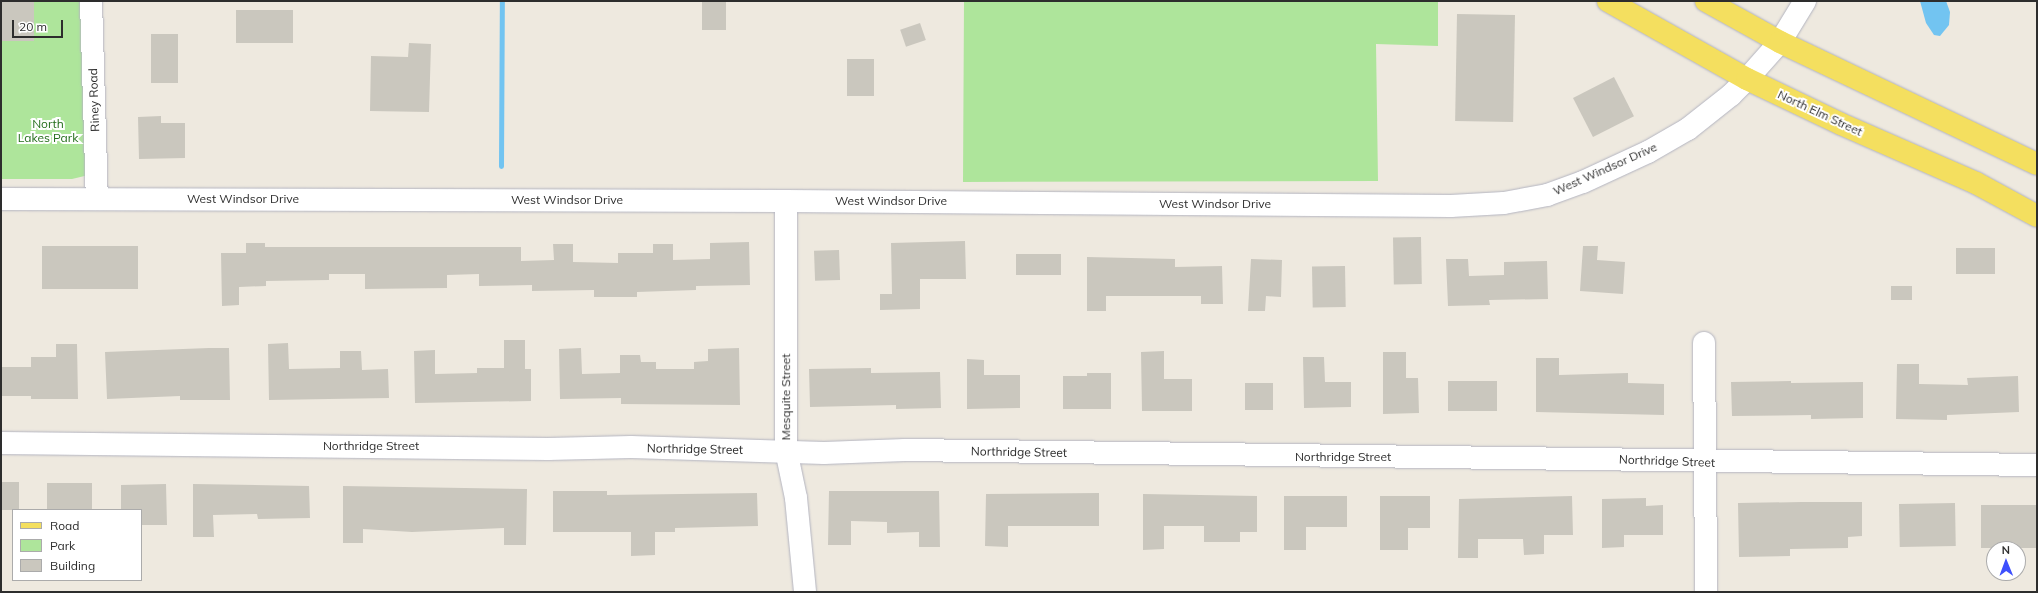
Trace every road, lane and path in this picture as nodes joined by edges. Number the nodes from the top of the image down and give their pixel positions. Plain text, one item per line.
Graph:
1 (91, 1) edge
2 (1608, 1) edge
3 (1706, 1) edge
4 (1805, 1) edge
5 (1780, 42) junction
6 (1747, 79) junction
7 (2037, 164) edge
8 (1, 199) edge
9 (98, 199) junction
10 (786, 201) junction
11 (2037, 216) edge
12 (1704, 344) dead end
13 (1, 443) edge
14 (786, 450) junction
15 (1706, 463) junction
16 (2037, 465) edge
17 (805, 592) edge
18 (1706, 592) edge

1 - 9 street, Riney Road
2 - 6 main road, North Elm Street
3 - 5 main road
4 - 5 street, West Windsor Drive
5 - 6 street, West Windsor Drive
5 - 7 main road
6 - 10 street, West Windsor Drive
6 - 11 main road, North Elm Street
8 - 9 street, West Windsor Drive
9 - 10 street, West Windsor Drive
10 - 14 street, Mesquite Street
12 - 15 street
13 - 14 street, Northridge Street
14 - 15 street, Northridge Street
14 - 17 street, Mesquite Street
15 - 16 street, Northridge Street
15 - 18 street

